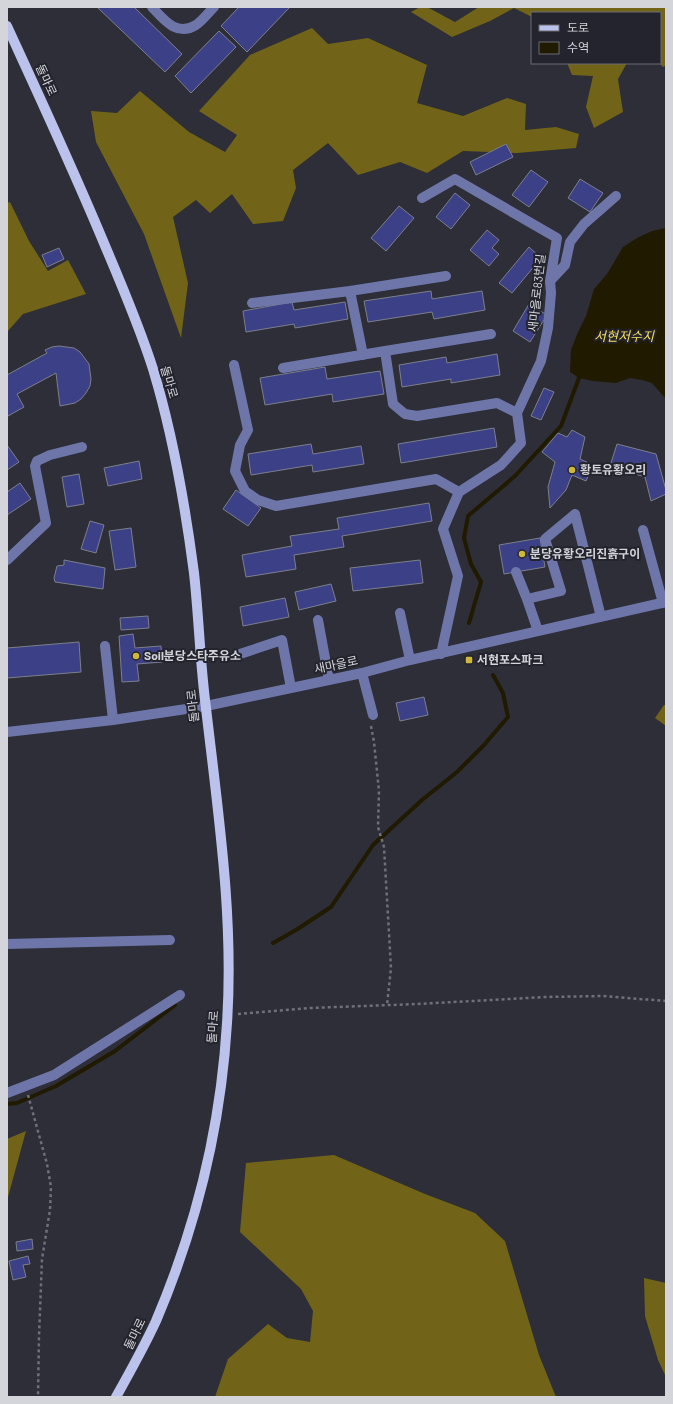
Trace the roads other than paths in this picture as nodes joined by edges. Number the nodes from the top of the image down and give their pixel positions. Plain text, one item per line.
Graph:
1 (152, 7) edge
2 (214, 7) edge
3 (7, 26) edge
4 (616, 196) dead end
5 (422, 198) dead end
6 (446, 276) dead end
7 (550, 281) junction
8 (350, 291) junction
9 (252, 303) dead end
10 (491, 334) dead end
11 (385, 351) junction
12 (364, 355) junction
13 (234, 365) dead end
14 (283, 368) dead end
15 (517, 413) junction
16 (82, 447) dead end
17 (459, 492) junction
18 (643, 530) dead end
19 (7, 560) edge
20 (516, 572) dead end
21 (527, 599) junction
22 (665, 602) edge
23 (400, 613) dead end
24 (601, 617) junction
25 (318, 620) dead end
26 (538, 631) junction
27 (105, 646) dead end
28 (240, 654) dead end
29 (441, 654) junction
30 (410, 660) junction
31 (362, 674) junction
32 (329, 680) junction
33 (291, 688) junction
34 (206, 706) junction
35 (373, 715) road end
36 (113, 720) junction
37 (7, 732) edge
38 (170, 940) dead end
39 (7, 944) edge
40 (180, 995) dead end
41 (7, 1093) edge
42 (116, 1397) edge

1 - 2 street
3 - 34 main road, 돌마로
4 - 7 street
5 - 7 street, 새마을로83번길
6 - 8 street
7 - 15 street, 새마을로83번길
8 - 9 street
8 - 12 street
10 - 11 street
11 - 12 street
11 - 15 street
12 - 14 street
13 - 17 street
15 - 17 street
16 - 19 street
17 - 29 street
18 - 22 street
20 - 21 street
21 - 24 street
21 - 26 street
22 - 24 street, 새마을로
23 - 30 street
24 - 26 street, 새마을로
25 - 32 street
26 - 29 street, 새마을로
27 - 36 street
28 - 33 street
29 - 30 street, 새마을로
30 - 31 street, 새마을로
31 - 32 street, 새마을로
31 - 35 street
32 - 33 street, 새마을로
33 - 34 street, 새마을로
34 - 36 street, 새마을로
34 - 42 main road, 돌마로
36 - 37 street, 새마을로
38 - 39 street
40 - 41 street

